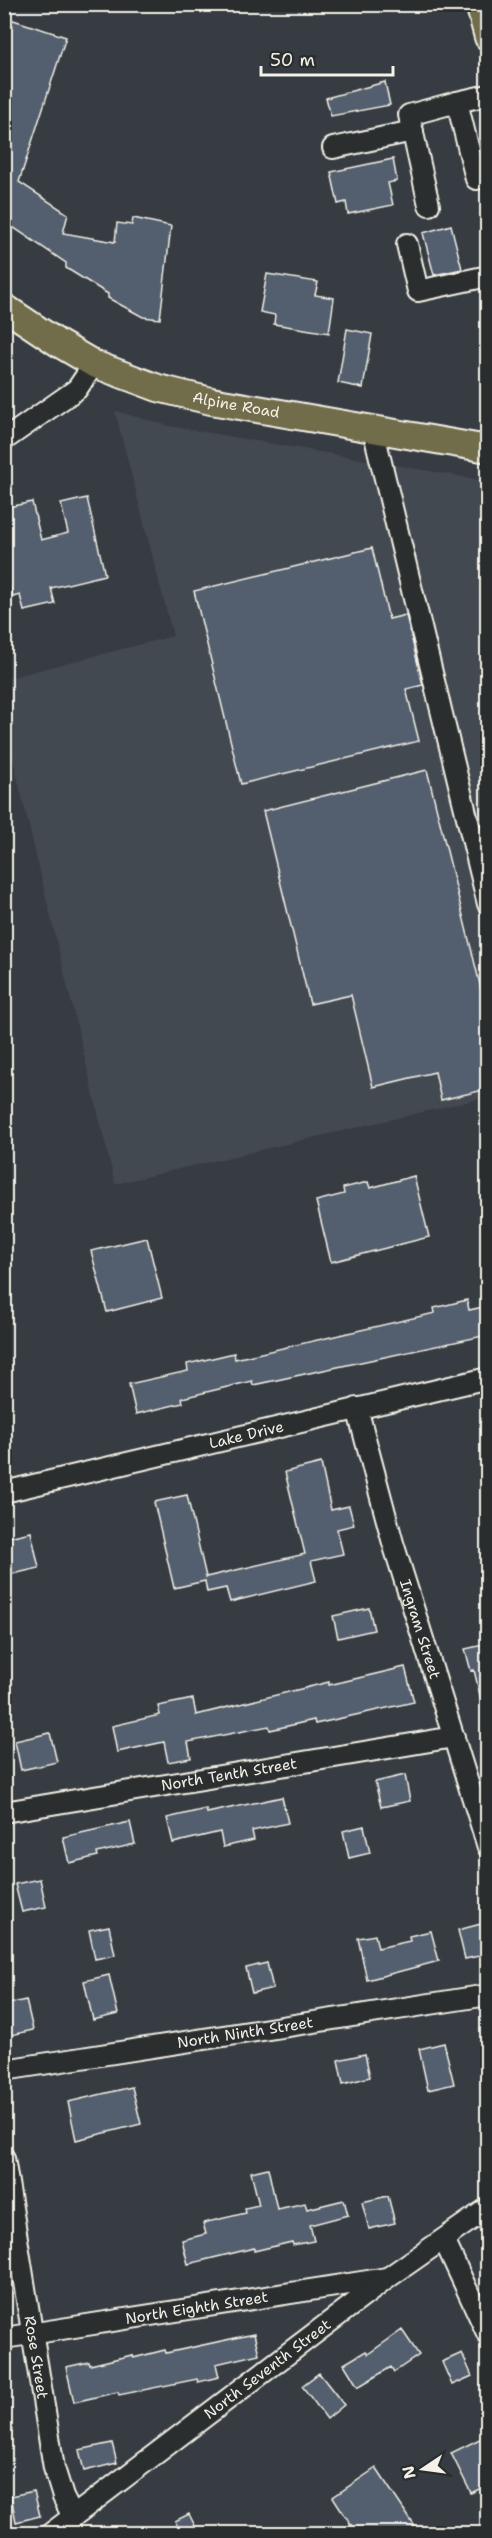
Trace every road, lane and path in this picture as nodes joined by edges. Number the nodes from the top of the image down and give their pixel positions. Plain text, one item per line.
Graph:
1 (479, 4) edge
2 (488, 38) edge
3 (488, 95) edge
4 (457, 102) junction
5 (413, 131) junction
6 (333, 148) dead end
7 (488, 176) edge
8 (429, 205) dead end
9 (407, 244) dead end
10 (488, 276) edge
11 (4, 307) edge
12 (94, 364) junction
13 (373, 429) junction
14 (4, 440) edge
15 (488, 449) edge
16 (488, 904) edge
17 (488, 1378) edge
18 (357, 1408) junction
19 (4, 1492) edge
20 (454, 1737) junction
21 (4, 1812) edge
22 (488, 1847) edge
23 (488, 1995) edge
24 (4, 2070) edge
25 (4, 2158) edge
26 (488, 2208) edge
27 (444, 2241) junction
28 (389, 2277) junction
29 (32, 2334) junction
30 (488, 2335) edge
31 (4, 2338) edge
32 (73, 2517) junction
33 (50, 2534) edge

1 - 2 main road
3 - 4 street
4 - 5 street
4 - 7 street
5 - 6 street
5 - 8 street
9 - 10 street
11 - 12 main road, Alpine Road
12 - 13 main road, Alpine Road
12 - 14 street
13 - 15 main road, Alpine Road
13 - 16 street
17 - 18 street, Lake Drive
18 - 19 street, Lake Drive
18 - 20 street, Ingram Street
20 - 21 street, North Tenth Street
20 - 22 street, Ingram Street
23 - 24 street, North Ninth Street
25 - 29 street, Rose Street
26 - 27 street, North Seventh Street
27 - 28 street, North Seventh Street
27 - 30 street
28 - 29 street, North Eighth Street
28 - 32 street, North Seventh Street
29 - 31 street, North Eighth Street
29 - 32 street, Rose Street
32 - 33 street, North Seventh Street

